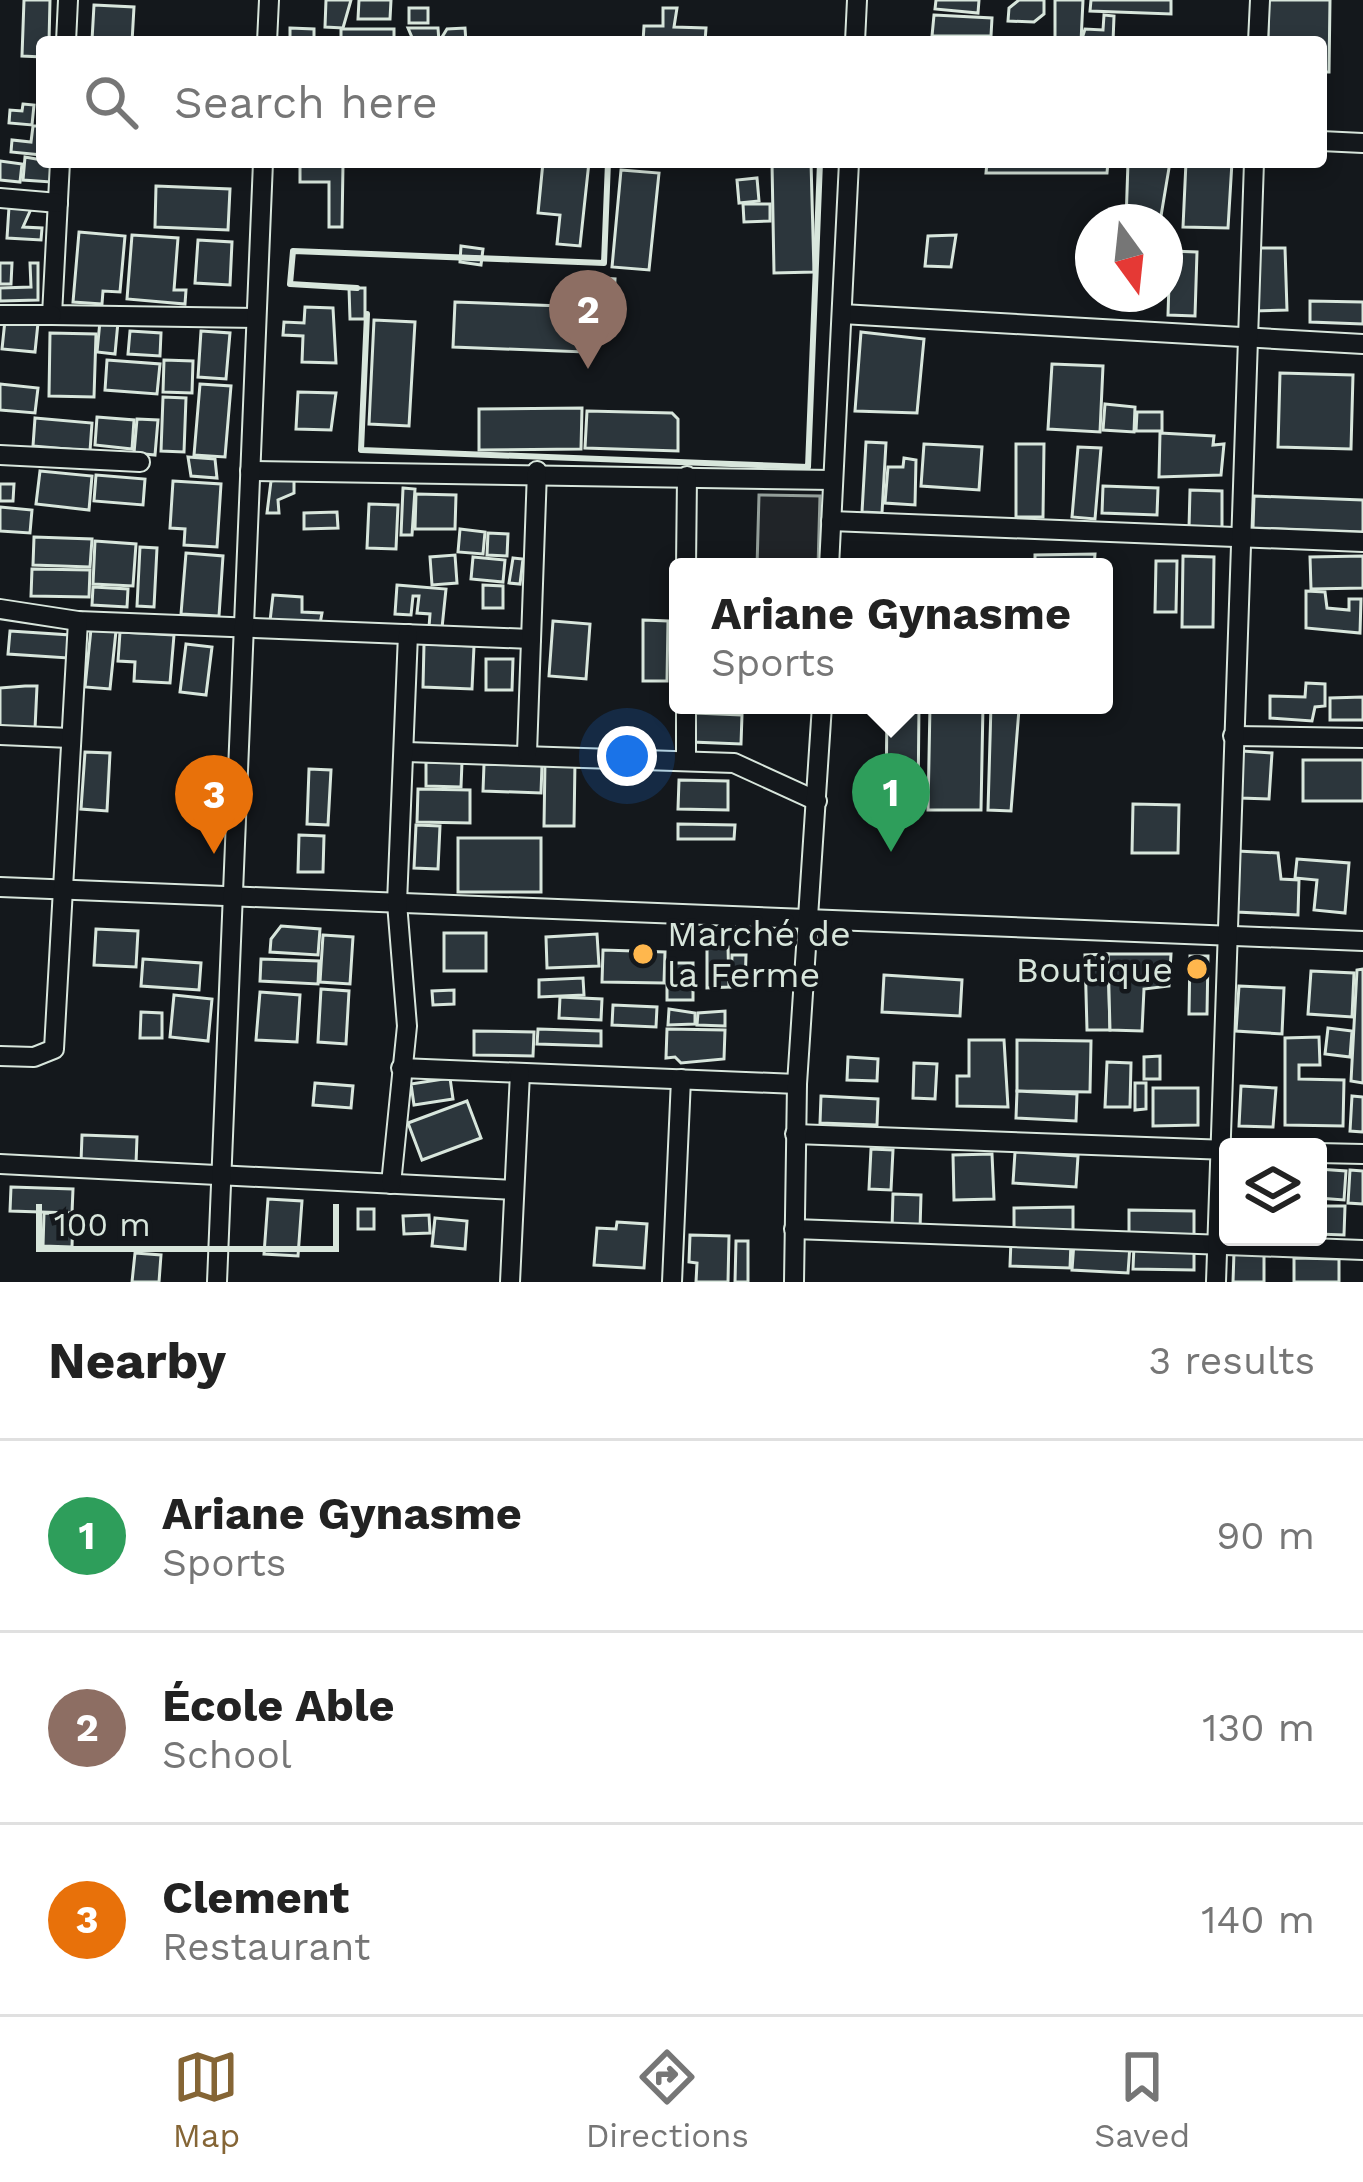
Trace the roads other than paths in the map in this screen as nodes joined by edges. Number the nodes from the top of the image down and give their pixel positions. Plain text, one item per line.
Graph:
1 (68, 0) edge
2 (269, 0) edge
3 (857, 0) edge
4 (1260, 0) edge
5 (66, 36) edge
6 (267, 36) edge
7 (855, 36) edge
8 (1258, 36) edge
9 (1327, 141) edge
10 (1363, 143) edge
11 (60, 168) edge
12 (262, 168) edge
13 (849, 168) edge
14 (1254, 168) edge
15 (0, 198) edge
16 (58, 203) junction
17 (842, 314) junction
18 (0, 315) edge
19 (52, 315) junction
20 (256, 318) junction
21 (1247, 336) junction
22 (1363, 344) edge
23 (0, 455) edge
24 (140, 462) dead end
25 (250, 471) junction
26 (537, 471) junction
27 (687, 476) junction
28 (833, 480) junction
29 (831, 521) junction
30 (1240, 538) junction
31 (1363, 542) edge
32 (686, 558) edge
33 (829, 558) edge
34 (0, 609) edge
35 (78, 621) junction
36 (243, 630) junction
37 (408, 634) junction
38 (531, 639) junction
39 (686, 714) edge
40 (822, 714) edge
41 (0, 735) edge
42 (1233, 736) junction
43 (70, 738) junction
44 (1363, 738) edge
45 (406, 752) junction
46 (527, 753) junction
47 (686, 761) junction
48 (818, 801) junction
49 (0, 887) edge
50 (62, 890) junction
51 (232, 896) junction
52 (397, 903) junction
53 (812, 919) junction
54 (1226, 934) junction
55 (1363, 941) edge
56 (0, 1056) edge
57 (401, 1068) junction
58 (520, 1072) junction
59 (681, 1079) junction
60 (797, 1084) junction
61 (795, 1134) junction
62 (1223, 1138) edge
63 (1219, 1150) edge
64 (1327, 1153) edge
65 (1363, 1154) edge
66 (0, 1164) edge
67 (221, 1175) junction
68 (391, 1184) junction
69 (514, 1190) junction
70 (1219, 1213) edge
71 (794, 1229) junction
72 (1217, 1244) junction
73 (1363, 1250) edge
74 (217, 1282) edge
75 (509, 1282) edge
76 (672, 1282) edge
77 (794, 1282) edge
78 (1216, 1282) edge

1 - 5 street
2 - 6 street
3 - 7 street
4 - 8 street
9 - 10 street
11 - 16 street
12 - 20 street
13 - 17 street
14 - 21 street
15 - 16 street
16 - 19 street
17 - 21 street
17 - 28 street
18 - 19 street
19 - 20 street
20 - 25 street
21 - 22 street
21 - 30 street
23 - 24 street
25 - 26 street
25 - 36 street
26 - 27 street
26 - 38 street
27 - 28 street
27 - 32 street
28 - 29 street
29 - 30 street
29 - 33 street
30 - 31 street
30 - 42 street
34 - 35 street
35 - 36 street
35 - 43 street
36 - 37 street
36 - 51 street
37 - 38 street
37 - 45 street
38 - 46 street
39 - 47 street
40 - 48 street
41 - 43 street
42 - 44 street
42 - 54 street
43 - 50 street
45 - 46 street
45 - 52 street
46 - 47 street
47 - 48 street
48 - 53 street
49 - 50 street
50 - 51 street
50 - 56 street
51 - 52 street
51 - 67 street
52 - 53 street
52 - 57 street
53 - 54 street
53 - 60 street
54 - 55 street
54 - 62 street
57 - 58 street
57 - 68 street
58 - 59 street
58 - 69 street
59 - 60 street
59 - 76 street
60 - 61 street
61 - 63 street
61 - 71 street
64 - 65 street
66 - 67 street
67 - 68 street
67 - 74 street
68 - 69 street
69 - 75 street
70 - 72 street
71 - 72 street
71 - 77 street
72 - 73 street
72 - 78 street

